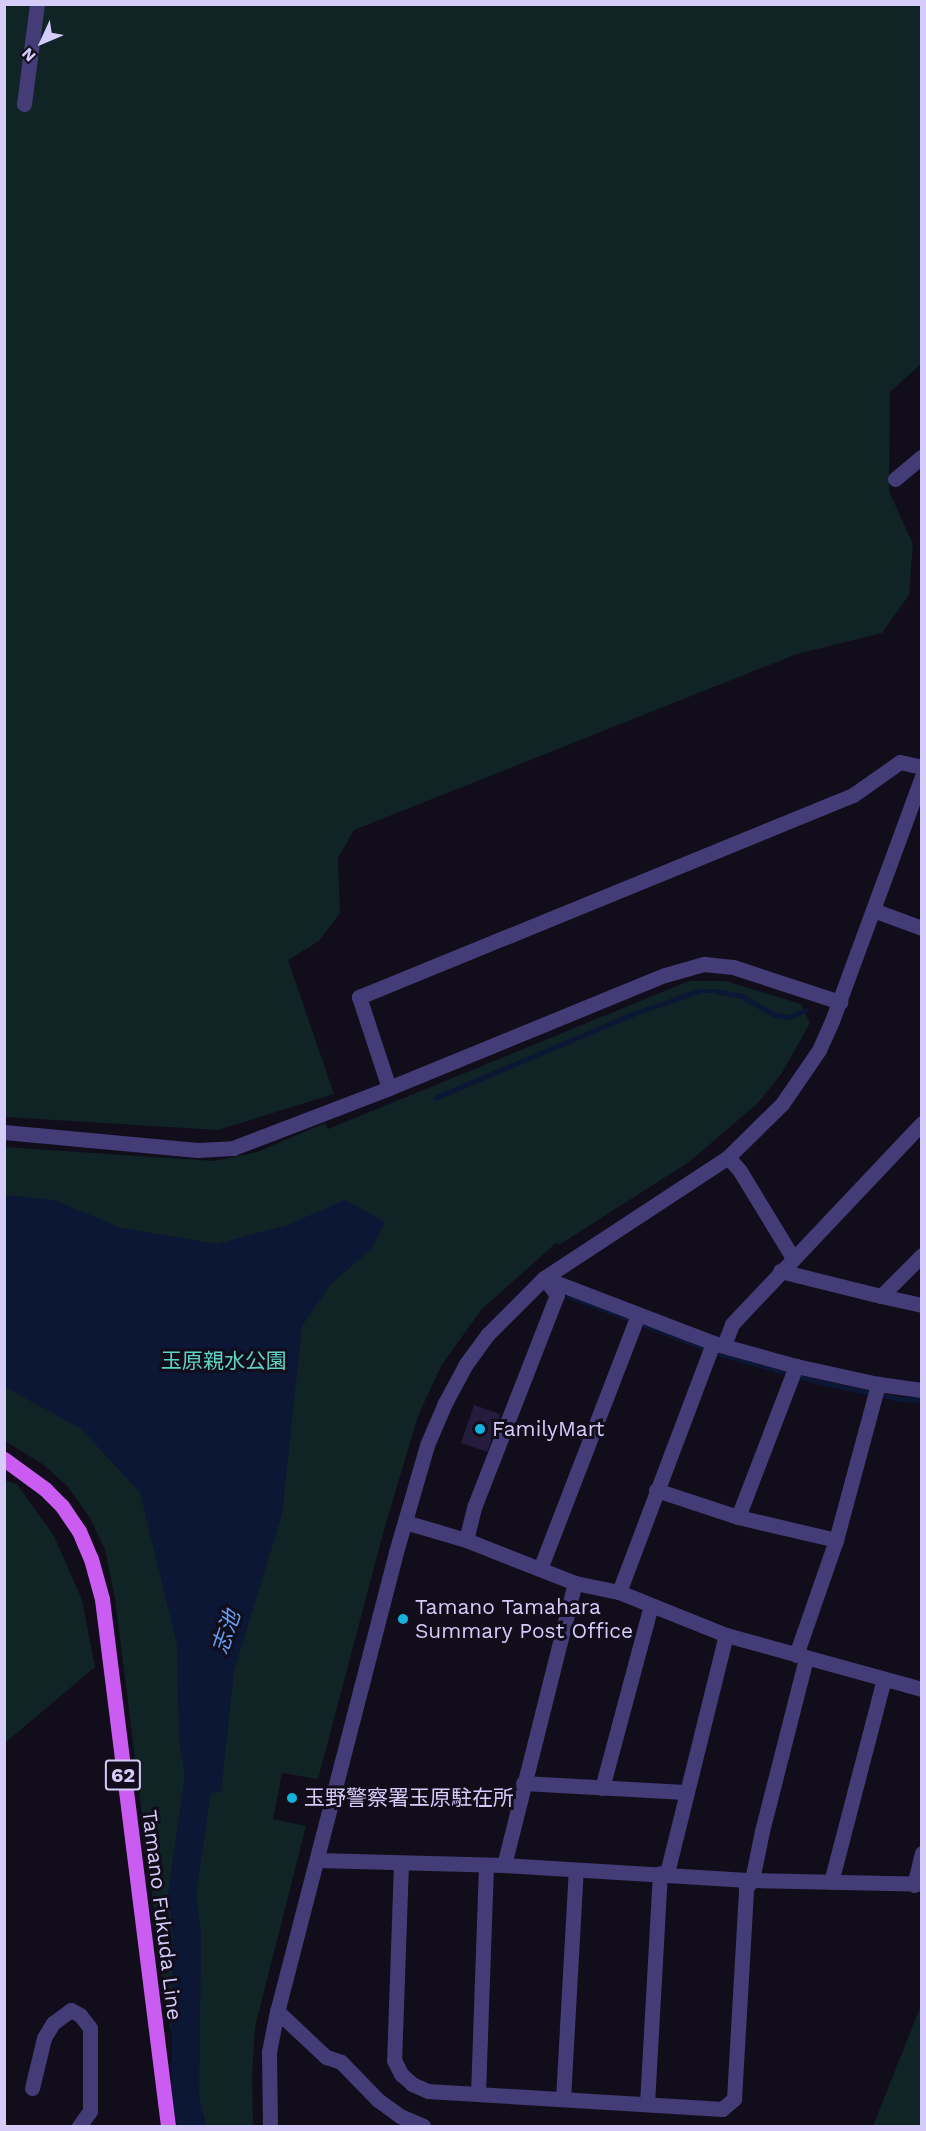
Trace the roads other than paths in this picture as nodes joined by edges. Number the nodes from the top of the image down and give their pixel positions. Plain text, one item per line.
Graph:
1 (37, 4) edge
2 (24, 104) dead end
3 (921, 456) edge
4 (895, 479) dead end
5 (921, 767) edge
6 (921, 777) edge
7 (873, 910) junction
8 (921, 928) edge
9 (840, 1002) junction
10 (389, 1088) junction
11 (921, 1123) edge
12 (4, 1132) edge
13 (728, 1157) junction
14 (921, 1255) edge
15 (793, 1258) junction
16 (780, 1271) junction
17 (544, 1278) junction
18 (881, 1296) junction
19 (921, 1305) edge
20 (636, 1320) junction
21 (714, 1347) junction
22 (794, 1372) junction
23 (876, 1390) junction
24 (921, 1390) edge
25 (4, 1459) edge
26 (657, 1490) junction
27 (738, 1517) junction
28 (405, 1522) junction
29 (466, 1540) junction
30 (836, 1540) junction
31 (540, 1569) junction
32 (575, 1583) junction
33 (619, 1592) junction
34 (651, 1605) junction
35 (726, 1635) junction
36 (801, 1657) junction
37 (884, 1679) junction
38 (921, 1689) edge
39 (523, 1783) junction
40 (602, 1788) junction
41 (686, 1792) junction
42 (921, 1853) edge
43 (317, 1860) junction
44 (401, 1863) junction
45 (504, 1865) junction
46 (486, 1866) junction
47 (576, 1870) junction
48 (663, 1873) junction
49 (752, 1880) junction
50 (831, 1882) junction
51 (917, 1885) edge
52 (277, 2011) junction
53 (32, 2088) dead end
54 (478, 2094) junction
55 (563, 2099) junction
56 (647, 2104) junction
57 (79, 2127) edge
58 (168, 2127) edge
59 (270, 2127) edge
60 (423, 2127) edge

1 - 2 street
3 - 4 street
5 - 10 street
6 - 7 street
7 - 8 street
7 - 9 street
9 - 10 street
9 - 13 street
10 - 12 street
11 - 15 street
13 - 15 street
13 - 17 street
14 - 18 street
15 - 16 street
16 - 18 street
16 - 21 street
17 - 20 street
17 - 28 street
17 - 29 street
18 - 19 street
20 - 21 street
20 - 31 street
21 - 22 street
21 - 26 street
22 - 23 street
22 - 27 street
23 - 24 street
23 - 30 street
25 - 58 main road, Tamano Fukuda Line / 62
26 - 27 street
26 - 33 street
27 - 30 street
28 - 29 street
28 - 43 street
29 - 31 street
30 - 36 street
31 - 32 street
32 - 33 street
32 - 39 street
33 - 34 street
34 - 35 street
34 - 40 street
35 - 36 street
35 - 41 street
36 - 37 street
36 - 49 street
37 - 38 street
37 - 50 street
39 - 40 street
39 - 45 street
40 - 41 street
41 - 48 street
42 - 51 street
43 - 44 street
43 - 52 street
44 - 46 street
44 - 54 street
45 - 46 street
45 - 47 street
46 - 54 street
47 - 48 street
47 - 55 street
48 - 49 street
48 - 56 street
49 - 50 street
49 - 56 street
50 - 51 street
52 - 59 street
52 - 60 street
53 - 57 street
54 - 55 street
55 - 56 street

